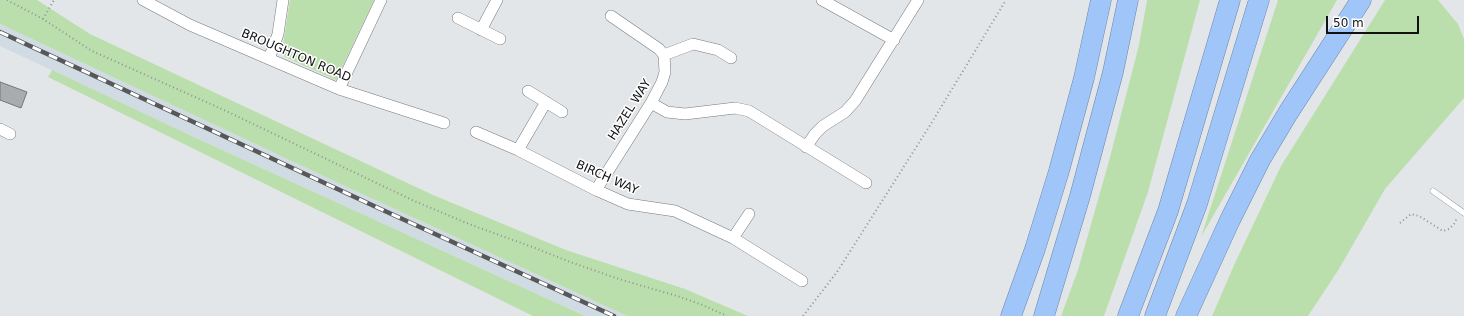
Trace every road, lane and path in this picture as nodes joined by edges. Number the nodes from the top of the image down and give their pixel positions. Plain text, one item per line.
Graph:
1 (7, 0) edge
2 (54, 0) edge
3 (143, 0) edge
4 (283, 0) edge
5 (381, 0) edge
6 (497, 0) edge
7 (822, 0) edge
8 (918, 0) edge
9 (1006, 0) edge
10 (1101, 0) edge
11 (1128, 0) edge
12 (1230, 0) edge
13 (1259, 0) edge
14 (1361, 0) edge
15 (611, 16) dead end
16 (458, 18) dead end
17 (43, 19) junction
18 (481, 30) junction
19 (500, 39) dead end
20 (894, 40) junction
21 (664, 55) junction
22 (731, 58) dead end
23 (269, 59) junction
24 (339, 89) junction
25 (528, 91) dead end
26 (546, 102) junction
27 (651, 103) junction
28 (562, 112) dead end
29 (444, 123) dead end
30 (476, 132) dead end
31 (806, 147) junction
32 (518, 150) junction
33 (866, 183) dead end
34 (596, 190) junction
35 (1433, 191) dead end
36 (1462, 212) edge
37 (749, 214) dead end
38 (1400, 223) dead end
39 (733, 238) junction
40 (802, 281) dead end
41 (727, 316) edge
42 (803, 316) edge
43 (1011, 316) edge
44 (1044, 316) edge
45 (1128, 316) edge
46 (1155, 316) edge
47 (1186, 316) edge

1 - 17 path
2 - 17 path
3 - 23 street, BROUGHTON ROAD
4 - 23 street
5 - 24 street
6 - 18 street
7 - 20 street
8 - 20 street
9 - 42 path
10 - 43 highway
11 - 44 highway
12 - 45 highway
13 - 46 highway
14 - 47 highway
15 - 21 street
16 - 18 street
17 - 41 path
18 - 19 street
20 - 31 street
21 - 22 street
21 - 27 street, HAZEL WAY
23 - 24 street, BROUGHTON ROAD
24 - 29 street, BROUGHTON ROAD
25 - 26 street
26 - 28 street
26 - 32 street
27 - 31 street
27 - 34 street, HAZEL WAY
30 - 32 street, BIRCH WAY
31 - 33 street
32 - 34 street, BIRCH WAY
34 - 39 street, BIRCH WAY
35 - 36 lane
36 - 38 path
37 - 39 street
39 - 40 street, BIRCH WAY

